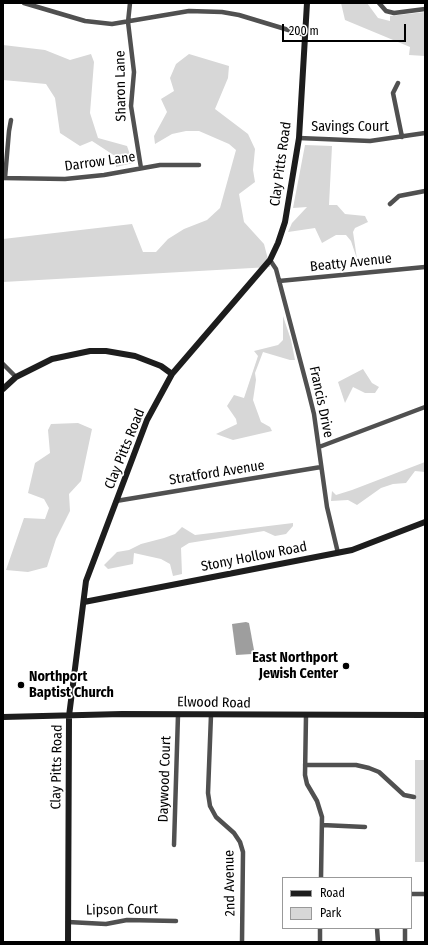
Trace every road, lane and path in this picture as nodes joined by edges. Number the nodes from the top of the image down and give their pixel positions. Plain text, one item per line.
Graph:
1 (24, 3) edge
2 (130, 3) edge
3 (307, 3) edge
4 (379, 3) edge
5 (425, 9) edge
6 (128, 22) junction
7 (305, 35) junction
8 (398, 83) dead end
9 (11, 120) dead end
10 (425, 133) edge
11 (402, 137) junction
12 (299, 138) junction
13 (199, 166) dead end
14 (141, 168) junction
15 (4, 178) edge
16 (425, 191) edge
17 (390, 204) dead end
18 (270, 260) junction
19 (425, 267) edge
20 (279, 281) junction
21 (3, 364) edge
22 (172, 374) junction
23 (16, 378) junction
24 (3, 389) edge
25 (425, 407) edge
26 (319, 447) junction
27 (321, 467) junction
28 (116, 501) junction
29 (425, 522) edge
30 (338, 553) junction
31 (84, 602) junction
32 (178, 715) junction
33 (211, 715) junction
34 (425, 715) edge
35 (70, 716) junction
36 (306, 716) junction
37 (3, 717) edge
38 (305, 765) junction
39 (414, 798) dead end
40 (322, 826) junction
41 (365, 827) dead end
42 (174, 845) dead end
43 (321, 877) edge
44 (412, 894) edge
45 (425, 894) edge
46 (176, 921) dead end
47 (68, 922) junction
48 (320, 929) edge
49 (377, 929) edge
50 (405, 929) edge
51 (68, 942) edge
52 (242, 942) edge
53 (320, 942) edge
54 (378, 942) edge
55 (405, 942) edge

1 - 6 street
2 - 6 street, Sharon Lane
3 - 7 street, Clay Pitts Road
4 - 5 street
6 - 7 street
6 - 14 street, Sharon Lane
7 - 12 street, Clay Pitts Road
8 - 11 street
9 - 15 street
10 - 11 street, Savings Court
11 - 12 street, Savings Court
12 - 18 street, Clay Pitts Road
13 - 14 street, Darrow Lane
14 - 15 street, Darrow Lane
16 - 17 street
18 - 20 street, Francis Drive
18 - 22 street, Clay Pitts Road
19 - 20 street, Beatty Avenue
20 - 26 street, Francis Drive
21 - 23 street
22 - 23 street
22 - 28 street, Clay Pitts Road
23 - 24 street
25 - 26 street
26 - 27 street, Francis Drive
27 - 28 street, Stratford Avenue
27 - 30 street, Francis Drive
28 - 31 street, Clay Pitts Road
29 - 30 street, Stony Hollow Road
30 - 31 street, Stony Hollow Road
31 - 35 street, Clay Pitts Road
32 - 33 street, Elwood Road
32 - 35 street, Elwood Road
32 - 42 street, Daywood Court
33 - 36 street, Elwood Road
33 - 52 street, 2nd Avenue
34 - 36 street, Elwood Road
35 - 37 street, Elwood Road
35 - 47 street, Clay Pitts Road
36 - 38 street
38 - 39 street
38 - 40 street
40 - 41 street
40 - 43 street
44 - 45 street
46 - 47 street, Lipson Court
47 - 51 street, Clay Pitts Road
48 - 53 street
49 - 54 street
50 - 55 street

